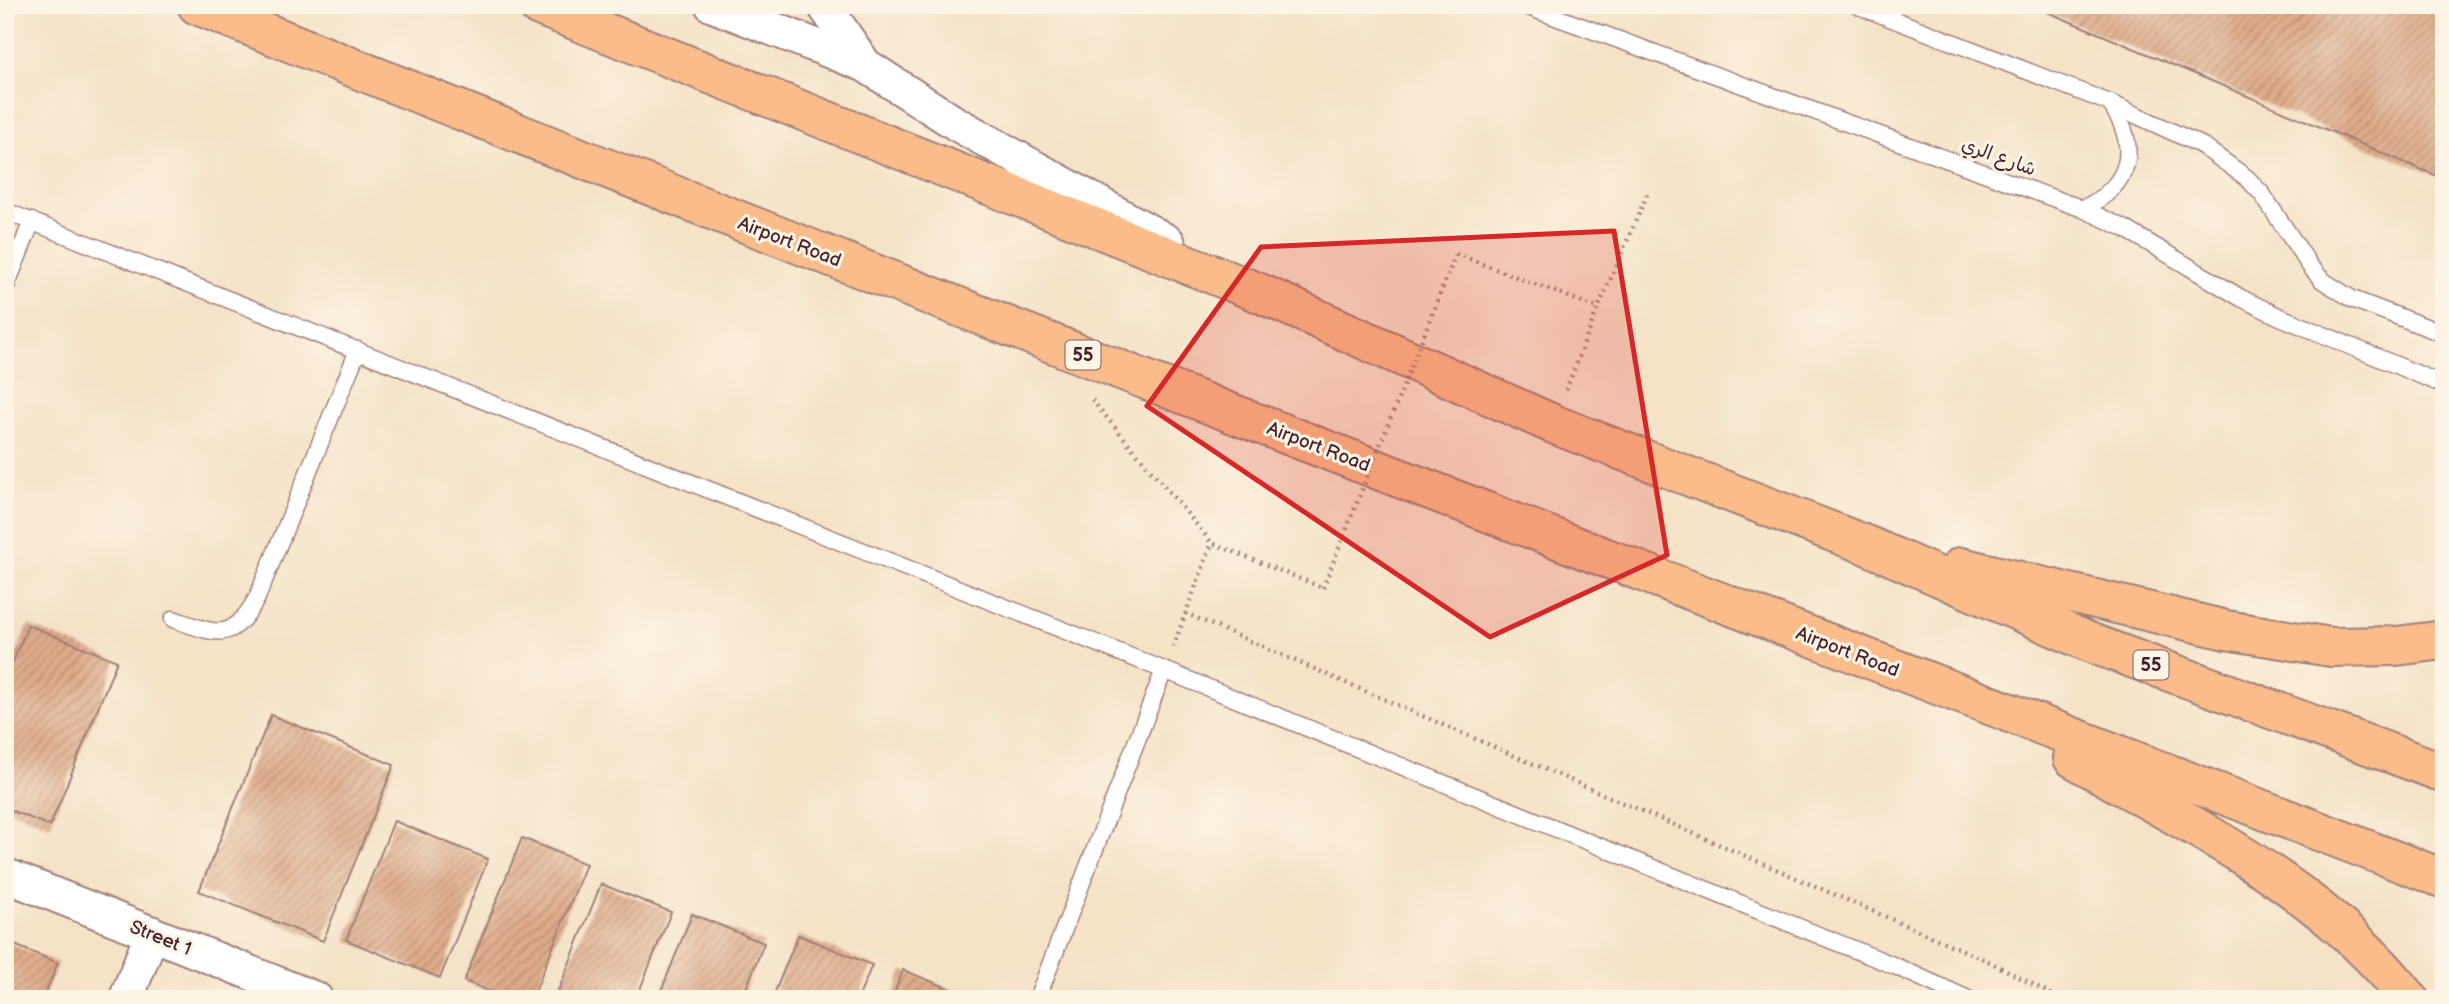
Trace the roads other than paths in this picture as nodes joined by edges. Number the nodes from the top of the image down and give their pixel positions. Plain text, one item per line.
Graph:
1 (197, 5) edge
2 (537, 5) edge
3 (712, 5) edge
4 (824, 5) edge
5 (1523, 5) edge
6 (1856, 5) edge
7 (865, 65) junction
8 (2110, 103) junction
9 (2083, 209) junction
10 (5, 211) edge
11 (32, 221) junction
12 (5, 289) edge
13 (1262, 294) junction
14 (2444, 334) edge
15 (358, 349) junction
16 (2444, 385) edge
17 (1864, 544) junction
18 (173, 619) dead end
19 (2444, 640) edge
20 (1164, 670) junction
21 (1971, 699) junction
22 (2444, 773) edge
23 (5, 875) edge
24 (2444, 879) edge
25 (152, 933) junction
26 (126, 999) edge
27 (316, 999) edge
28 (1037, 999) edge
29 (1968, 999) edge
30 (2409, 999) edge

1 - 21 highway, Airport Road / 55
2 - 13 highway, 55
3 - 7 street
4 - 7 street
5 - 9 lane, شارع الري
6 - 8 lane
7 - 13 street
8 - 9 lane
8 - 14 lane
9 - 16 lane, شارع الري
10 - 11 lane
11 - 12 lane
11 - 15 lane
13 - 17 highway, 55
15 - 18 lane
15 - 20 lane
17 - 19 highway
17 - 22 highway, 55
20 - 28 lane
20 - 29 lane
21 - 24 highway, Airport Road / 55
21 - 30 highway
23 - 25 street, Street 1
25 - 26 street
25 - 27 street, Street 1

